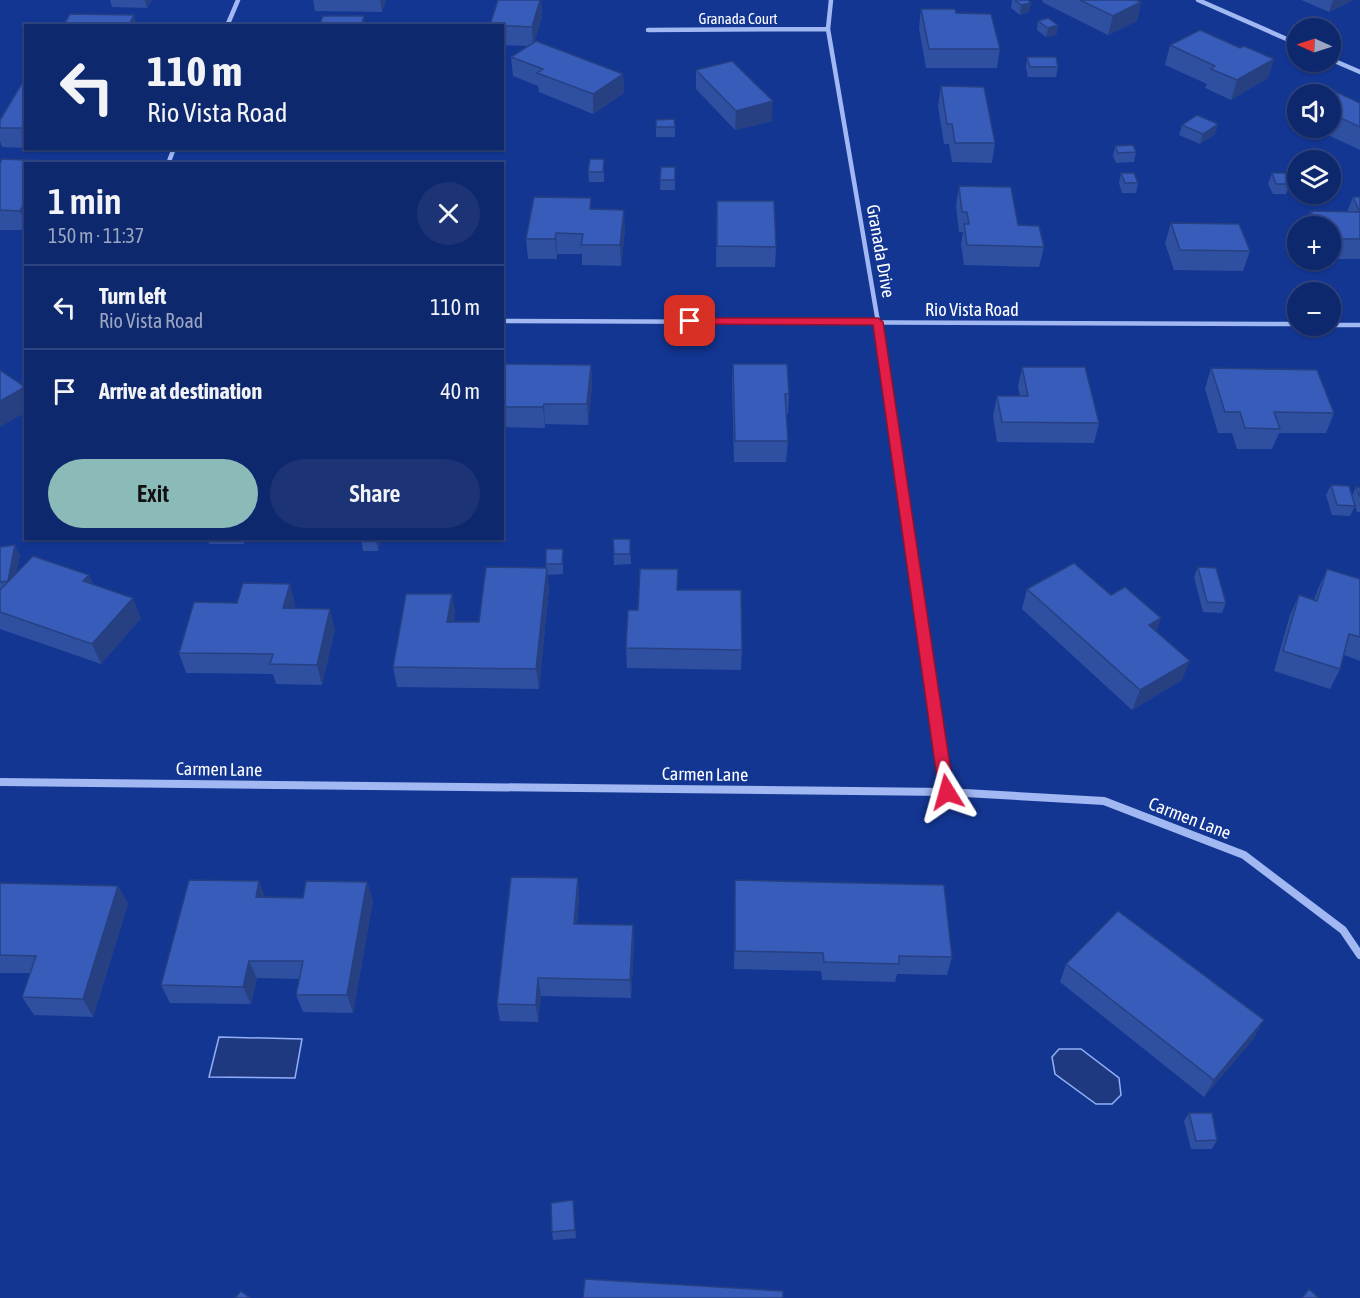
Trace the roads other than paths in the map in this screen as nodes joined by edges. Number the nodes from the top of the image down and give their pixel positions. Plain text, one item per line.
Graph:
1 (238, 0) edge
2 (831, 0) edge
3 (1198, 0) edge
4 (228, 24) edge
5 (828, 29) junction
6 (648, 30) dead end
7 (1287, 39) edge
8 (1341, 64) edge
9 (1360, 72) edge
10 (504, 321) edge
11 (878, 322) junction
12 (1287, 324) edge
13 (1341, 325) edge
14 (1360, 325) edge
15 (0, 782) edge
16 (947, 792) junction
17 (1360, 955) edge

1 - 4 street
2 - 5 street, Granada Drive
3 - 7 street
5 - 6 street, Granada Court
5 - 11 street, Granada Drive
8 - 9 street
10 - 11 street, Rio Vista Road
11 - 12 street, Rio Vista Road
11 - 16 street, Granada Drive
13 - 14 street
15 - 16 street, Carmen Lane
16 - 17 street, Carmen Lane

